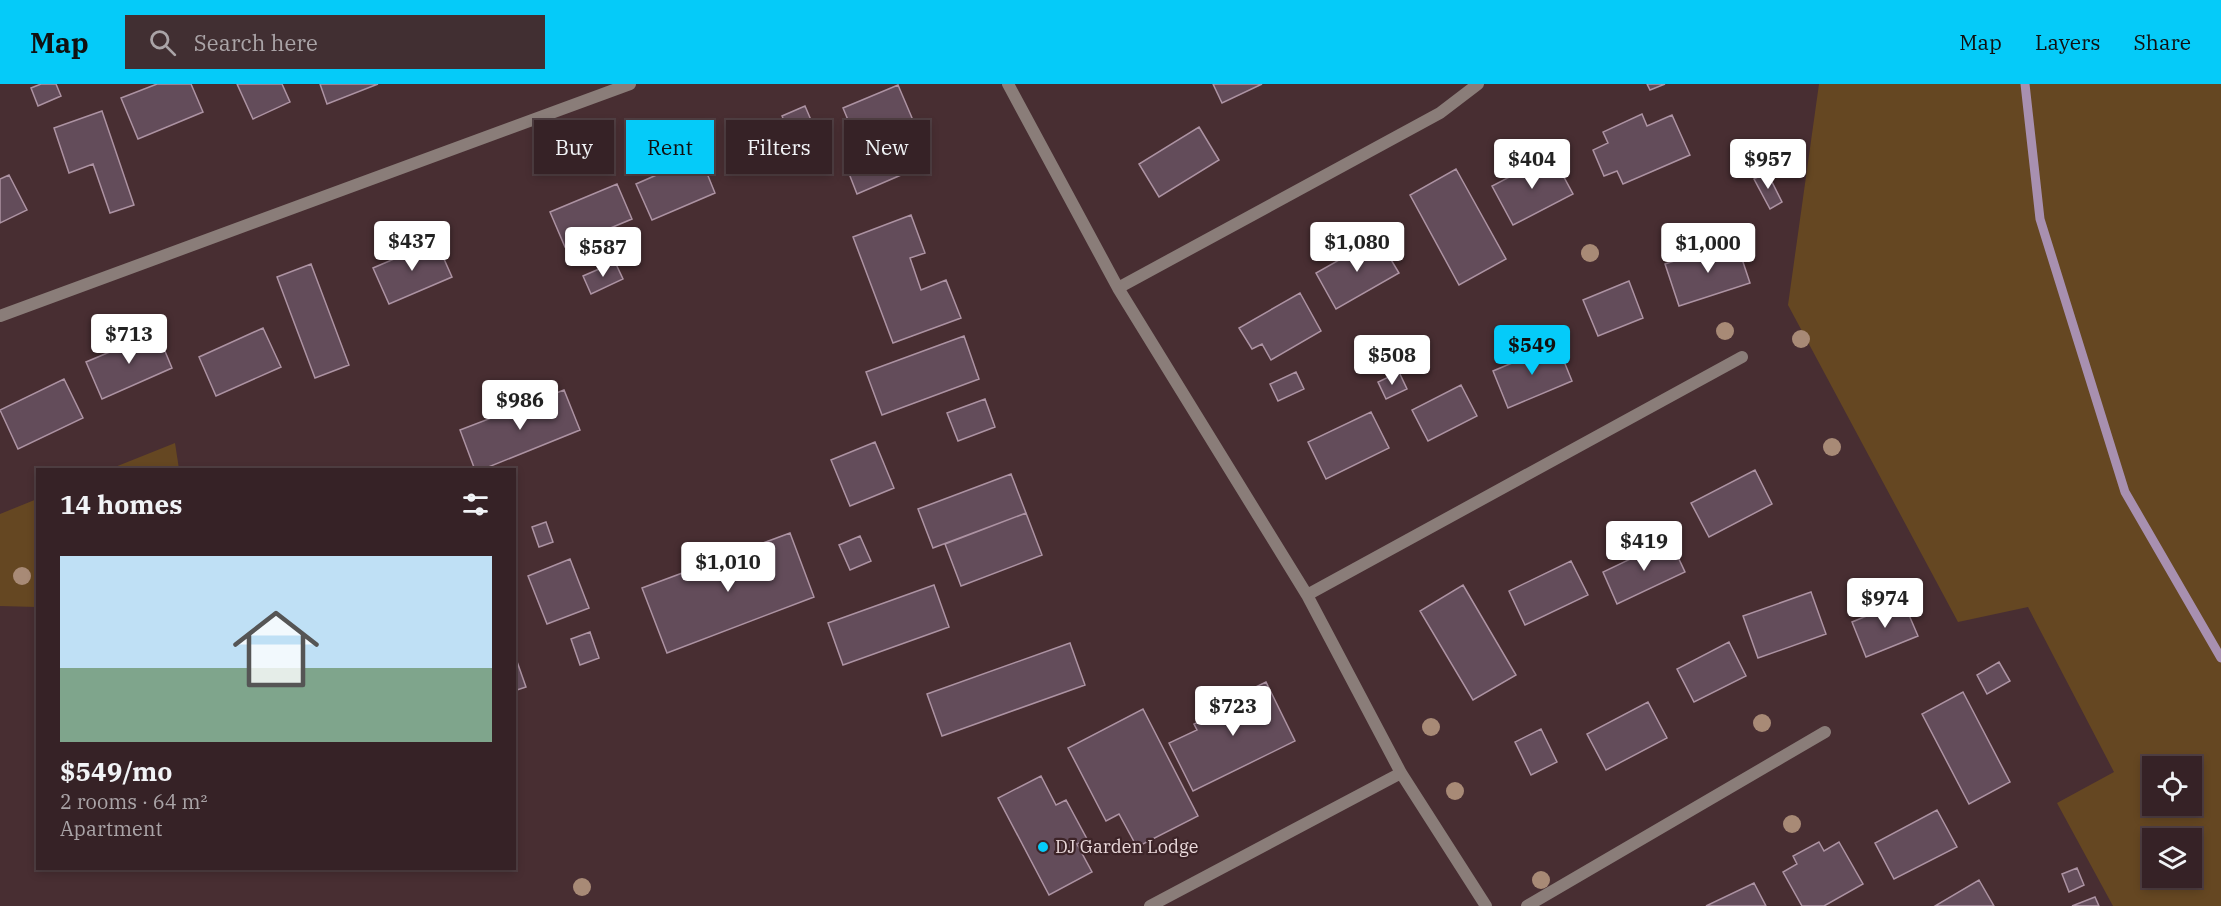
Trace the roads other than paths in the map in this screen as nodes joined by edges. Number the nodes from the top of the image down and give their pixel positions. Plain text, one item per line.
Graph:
1 (630, 84) edge
2 (1008, 84) edge
3 (1478, 84) edge
4 (1118, 288) junction
5 (0, 316) edge
6 (1742, 357) dead end
7 (1307, 595) junction
8 (1825, 732) dead end
9 (1401, 773) junction
10 (1150, 906) edge
11 (1486, 906) edge
12 (1527, 906) edge

1 - 5 street
2 - 4 street
3 - 4 street
4 - 7 street
6 - 7 street
7 - 9 street
8 - 12 street
9 - 10 street
9 - 11 street

